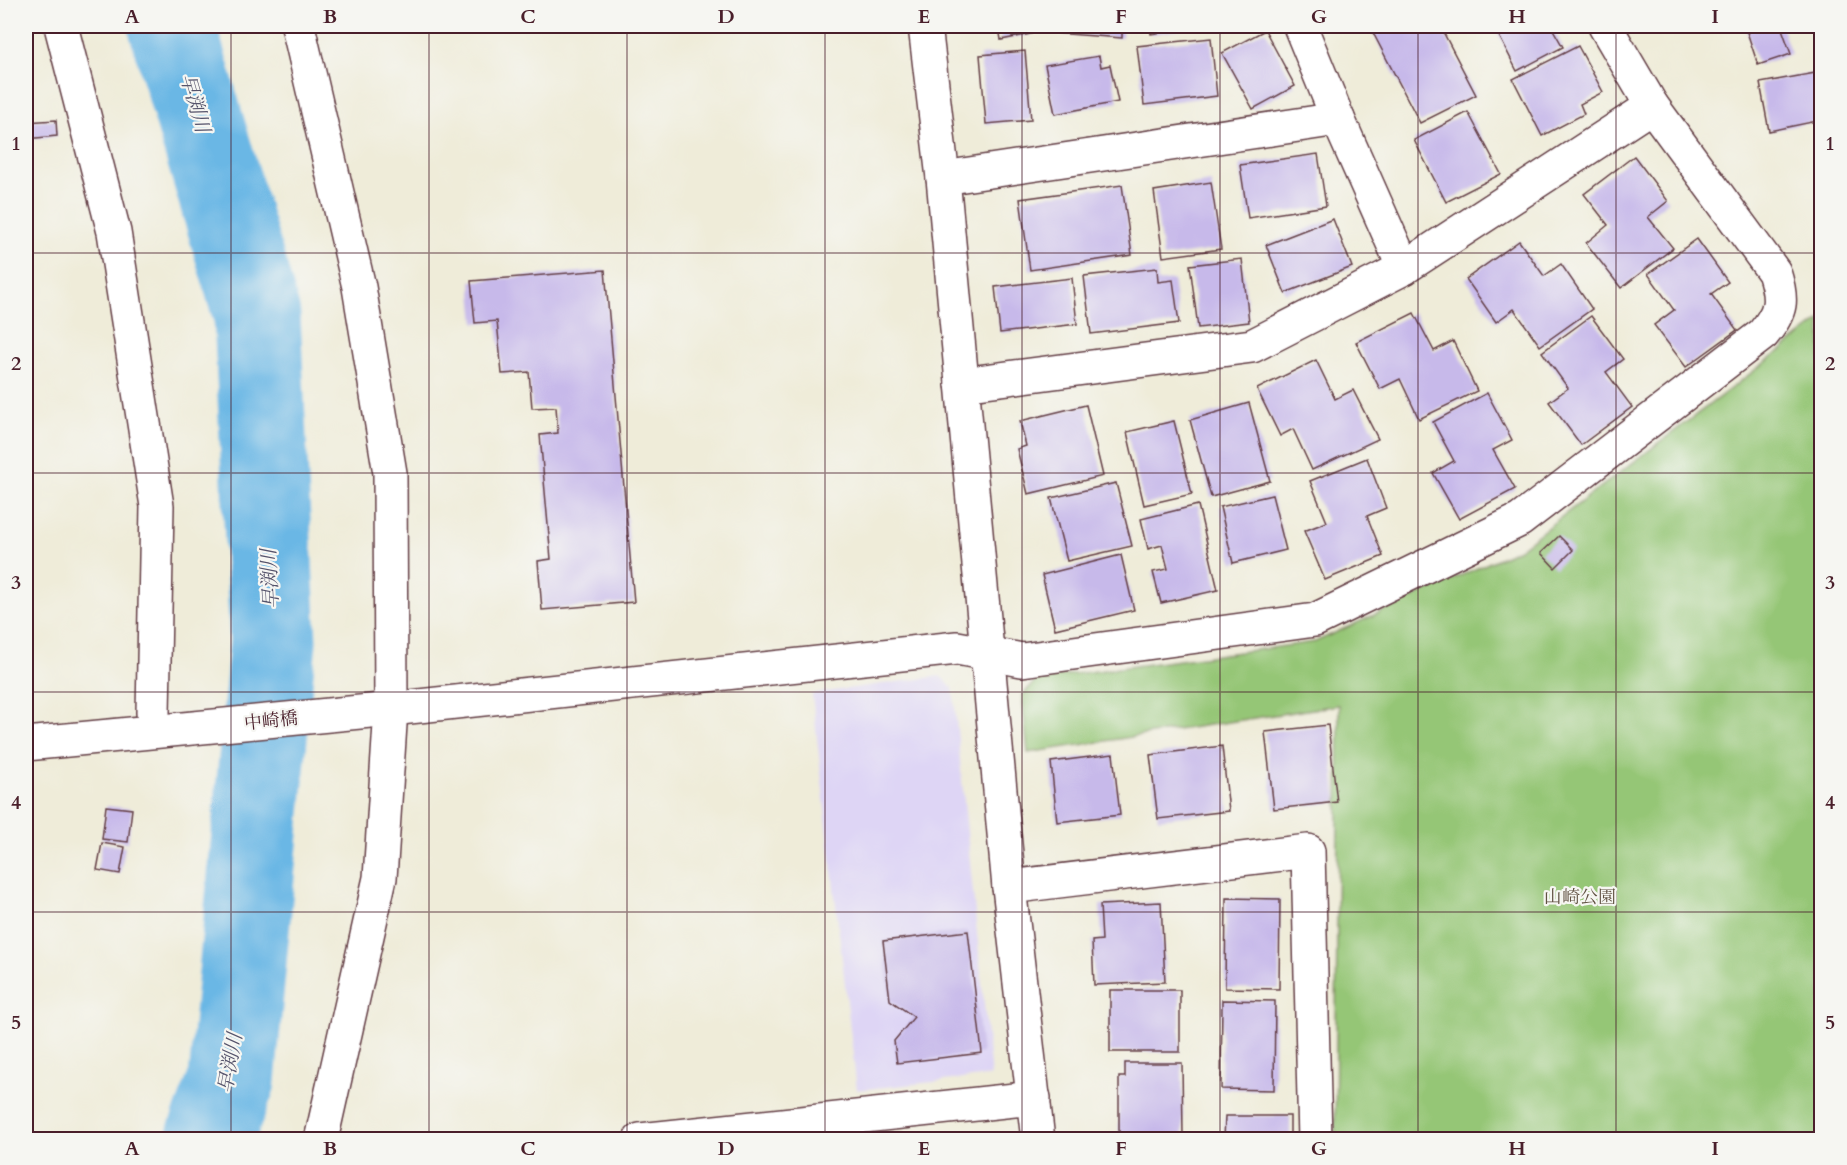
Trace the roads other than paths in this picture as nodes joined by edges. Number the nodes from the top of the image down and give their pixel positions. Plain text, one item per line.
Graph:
1 (61, 26) edge
2 (298, 26) edge
3 (925, 26) edge
4 (1300, 26) edge
5 (1605, 26) edge
6 (1652, 106) junction
7 (1338, 119) junction
8 (943, 178) junction
9 (1404, 268) junction
10 (962, 384) junction
11 (987, 653) junction
12 (391, 709) junction
13 (152, 723) junction
14 (26, 744) edge
15 (1009, 887) junction
16 (1034, 1098) junction
17 (321, 1140) edge
18 (640, 1140) edge
19 (1038, 1140) edge
20 (1315, 1140) edge

1 - 13 street
2 - 12 street
3 - 8 street
4 - 7 street
5 - 6 street, 中崎橋
6 - 9 street
6 - 11 street, 中崎橋
7 - 8 street
7 - 9 street
8 - 10 street
9 - 10 street
10 - 11 street
11 - 12 street, 中崎橋
11 - 15 street
12 - 13 street, 中崎橋
12 - 17 street
13 - 14 street, 中崎橋
15 - 16 street
15 - 20 street
16 - 18 street
16 - 19 street

